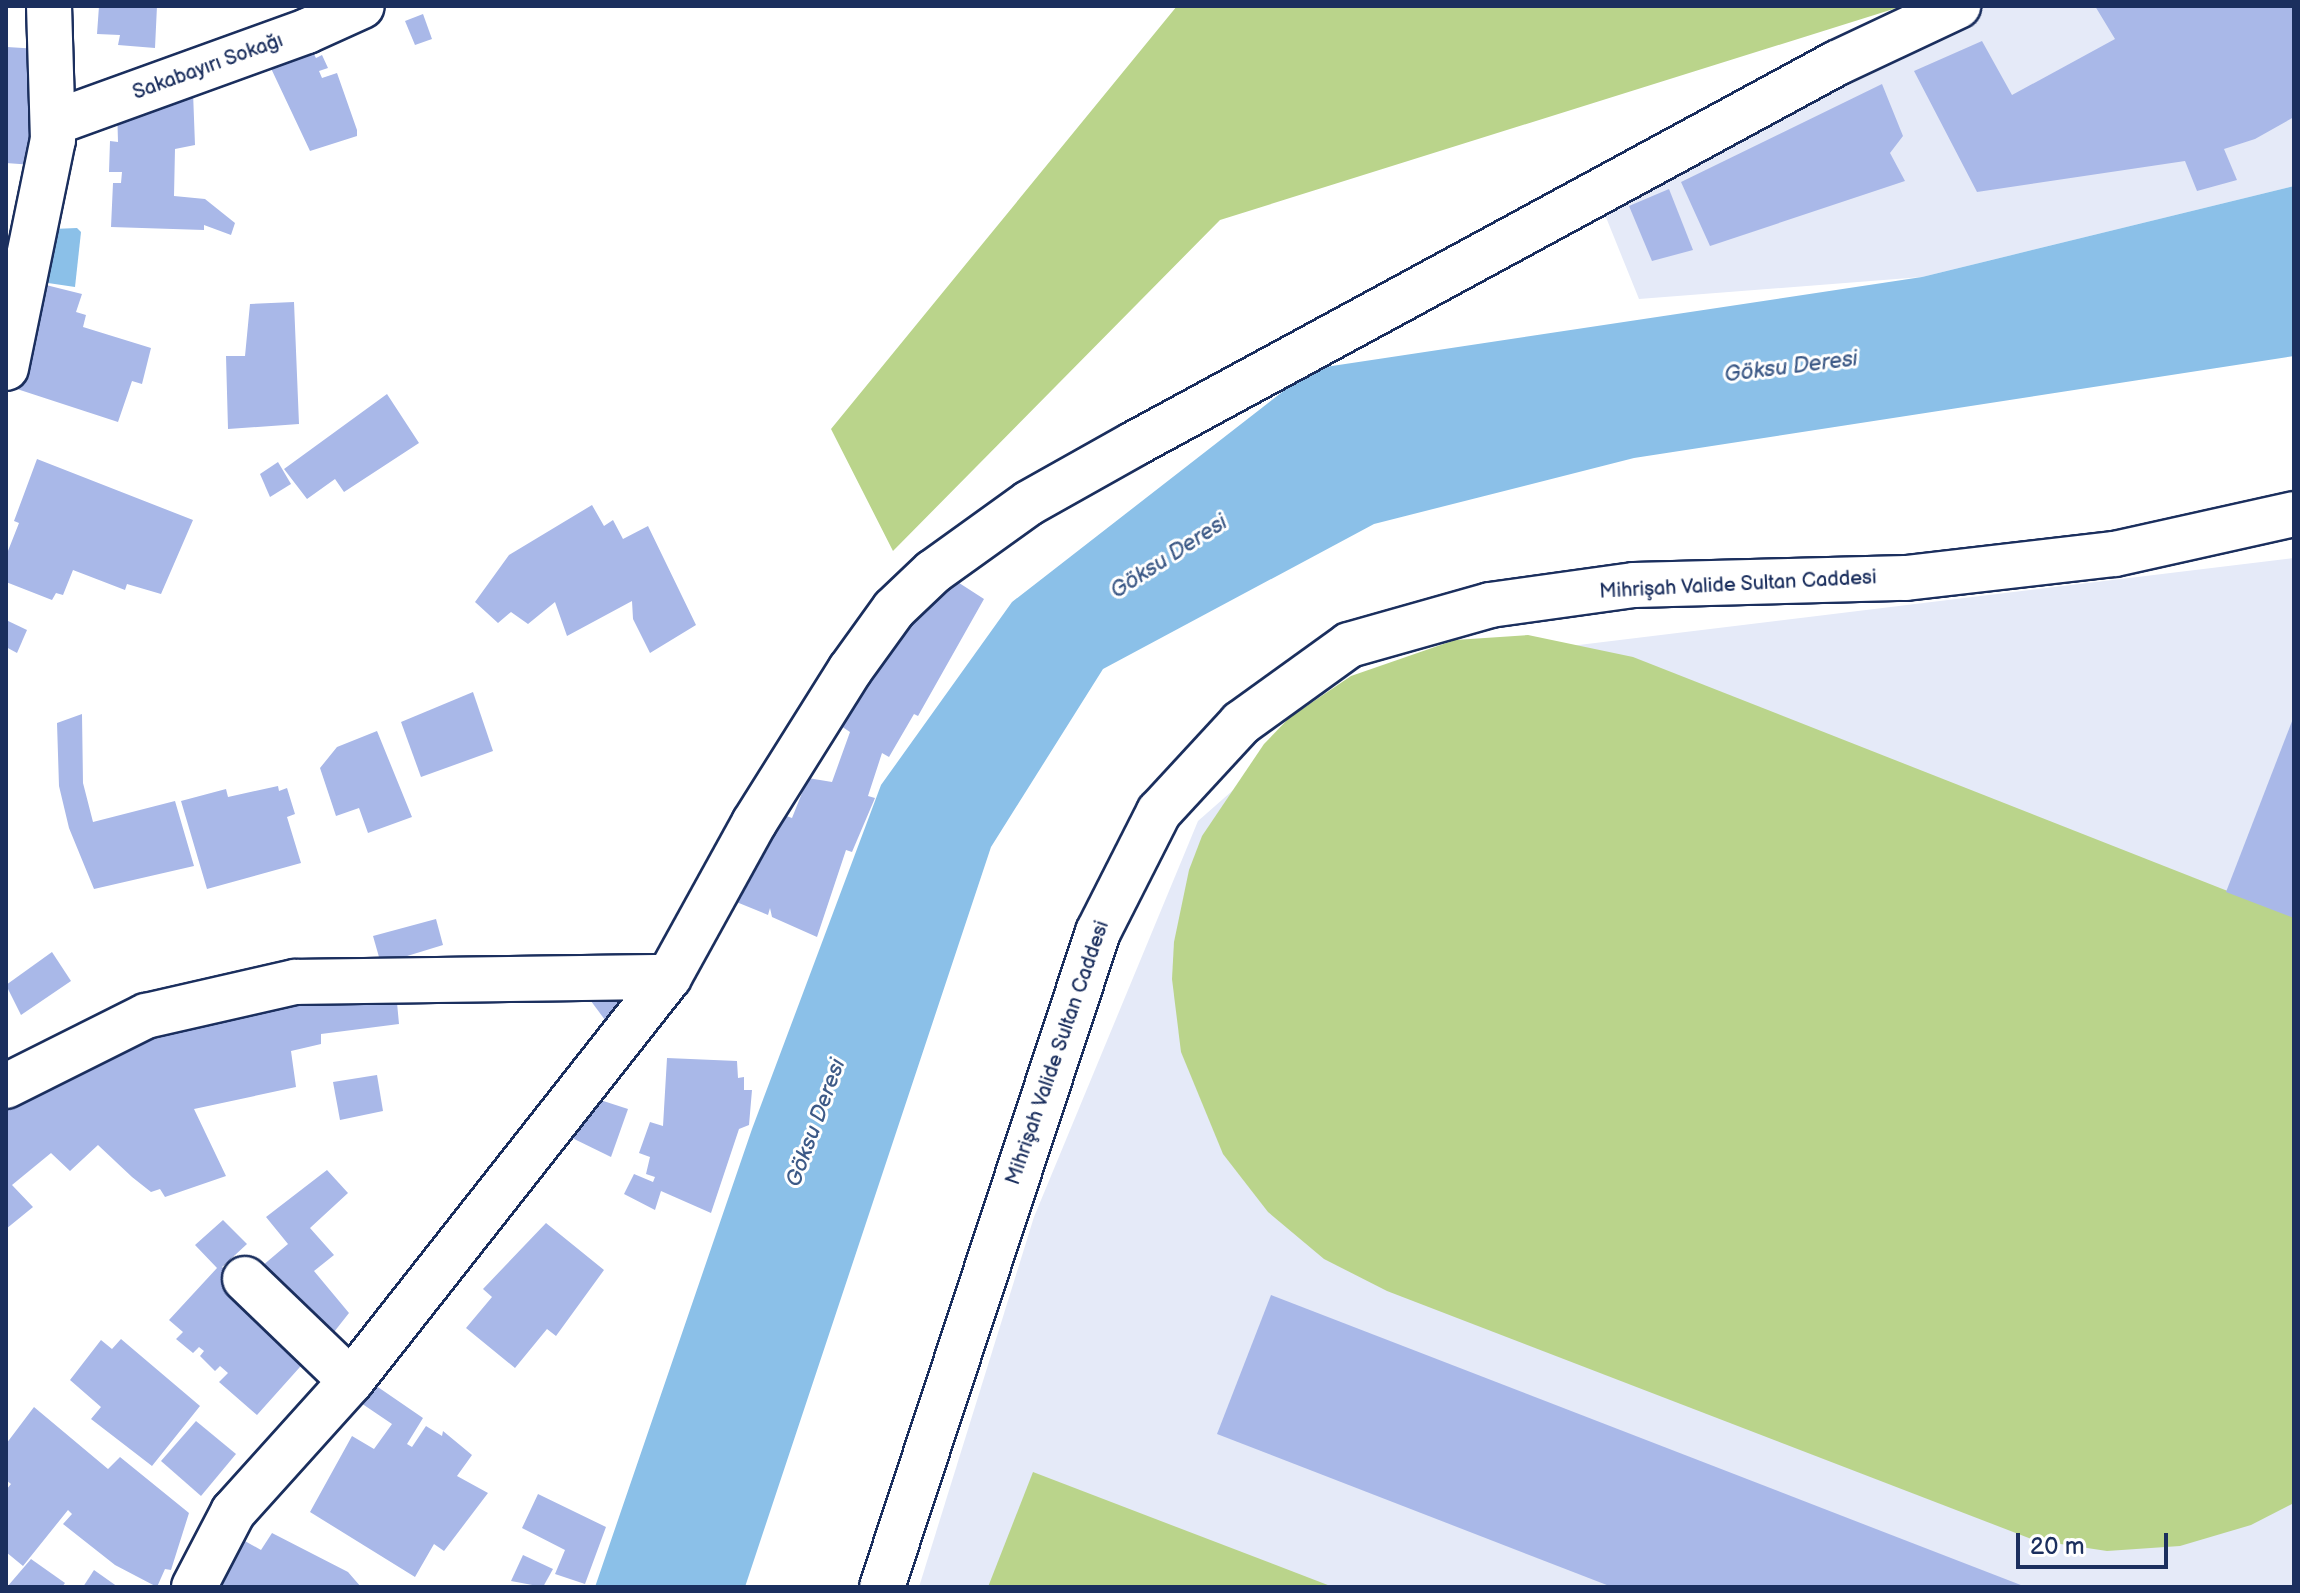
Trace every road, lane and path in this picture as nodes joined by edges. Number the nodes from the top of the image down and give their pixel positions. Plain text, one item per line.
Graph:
1 (49, 6) edge
2 (362, 6) edge
3 (1958, 6) edge
4 (53, 123) junction
5 (6, 368) edge
6 (2294, 514) edge
7 (669, 977) junction
8 (6, 1086) edge
9 (245, 1279) dead end
10 (351, 1381) junction
11 (194, 1587) edge
12 (882, 1587) edge

1 - 4 street
2 - 4 street, Sakabayırı Sokağı
3 - 7 street
4 - 5 street
6 - 12 street, Mihrişah Valide Sultan Caddesi
7 - 8 street
7 - 10 street
9 - 10 street
10 - 11 street

